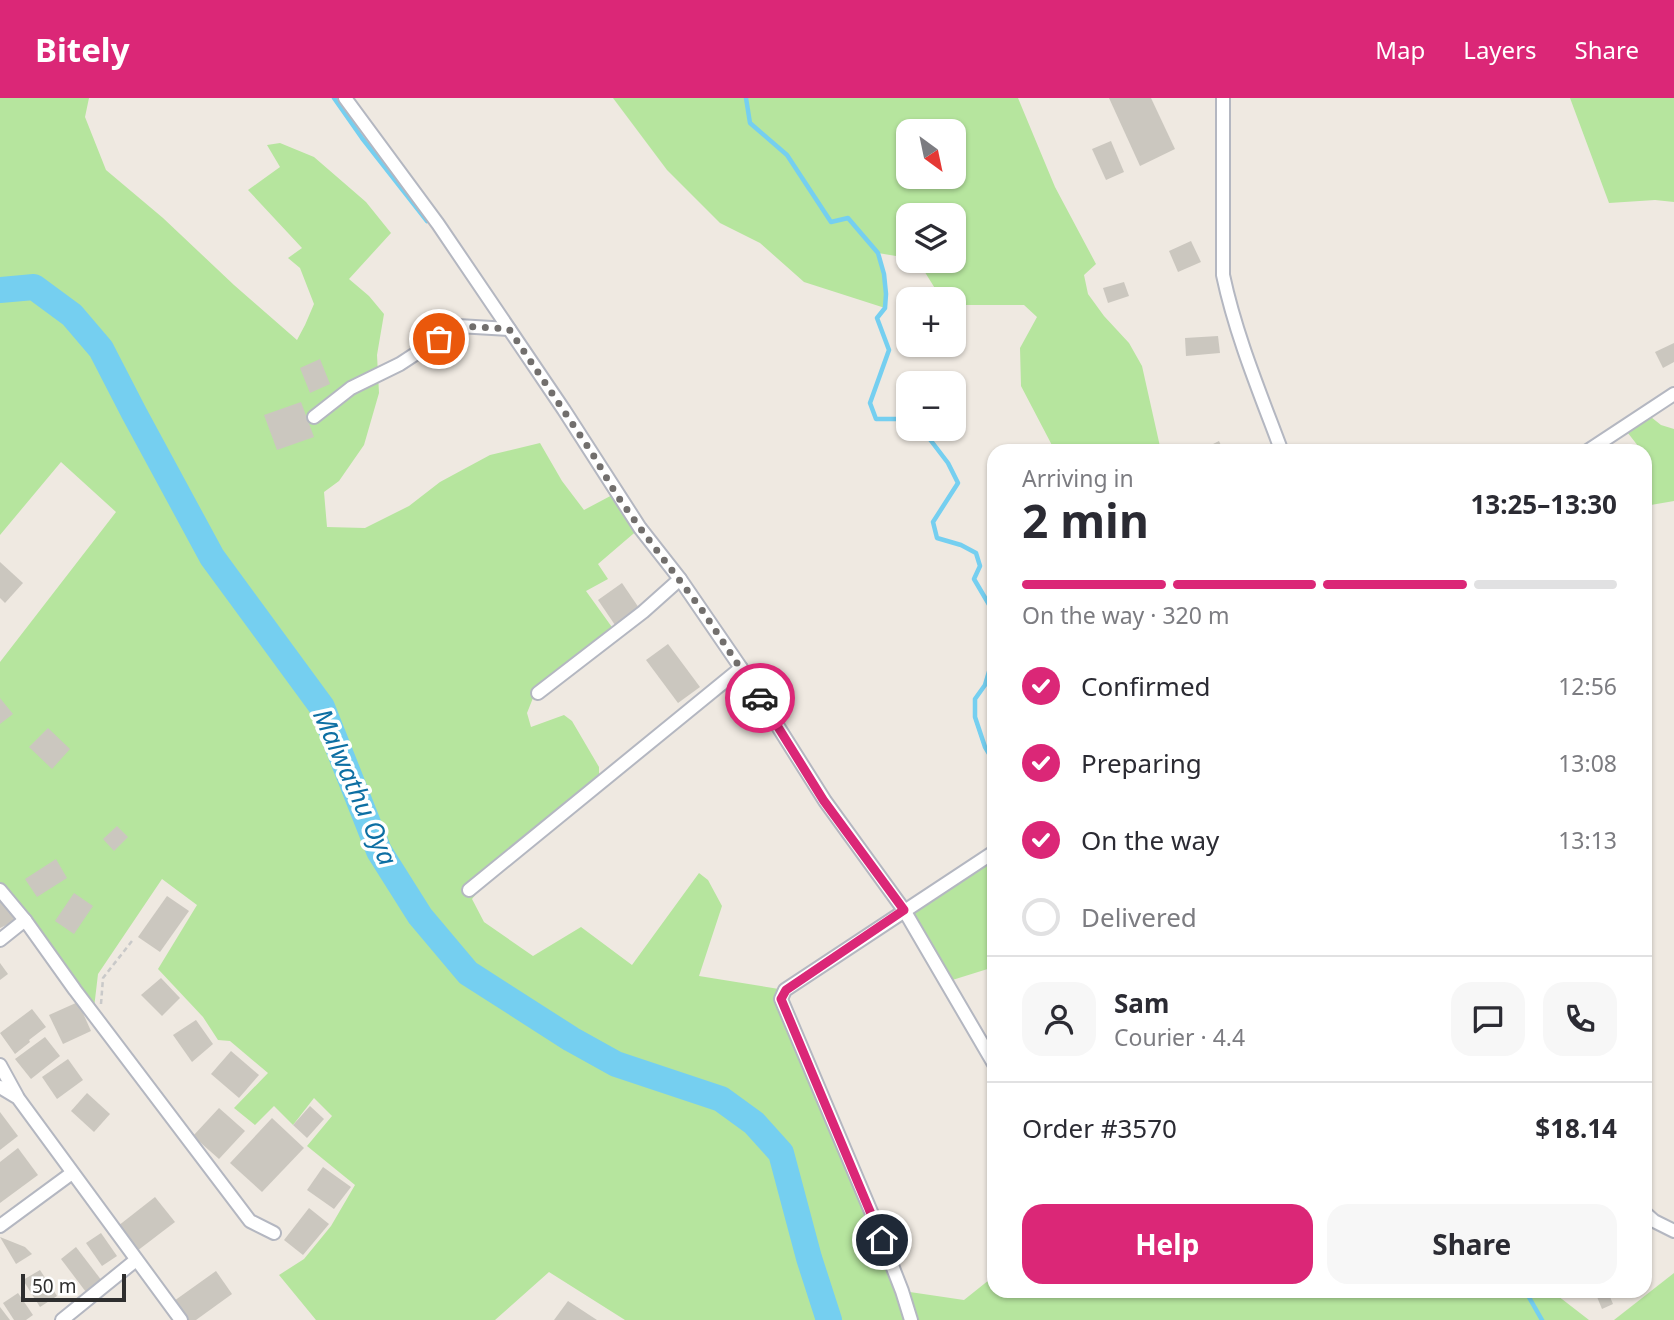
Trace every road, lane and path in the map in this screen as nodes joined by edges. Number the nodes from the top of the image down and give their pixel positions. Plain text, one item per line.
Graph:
1 (345, 98) edge
2 (1223, 98) edge
3 (509, 329) junction
4 (1674, 394) edge
5 (314, 417) dead end
6 (1279, 444) edge
7 (1598, 444) edge
8 (680, 579) junction
9 (741, 668) junction
10 (538, 693) dead end
11 (987, 857) edge
12 (0, 890) edge
13 (469, 890) dead end
14 (904, 910) junction
15 (25, 920) junction
16 (0, 940) edge
17 (132, 941) dead end
18 (100, 1023) junction
19 (987, 1053) edge
20 (0, 1065) edge
21 (0, 1087) edge
22 (18, 1098) junction
23 (72, 1173) junction
24 (1652, 1220) edge
25 (0, 1226) edge
26 (1674, 1231) edge
27 (274, 1233) dead end
28 (136, 1260) junction
29 (62, 1320) edge
30 (181, 1320) edge
31 (911, 1320) edge

1 - 3 street
2 - 6 street
3 - 5 street
3 - 8 street
4 - 7 street
8 - 9 street
8 - 10 street
9 - 13 street
9 - 14 street
11 - 14 street
12 - 15 street
14 - 19 street
14 - 31 street
15 - 16 street
15 - 18 street
17 - 18 path
18 - 27 street
20 - 22 street
21 - 22 street
22 - 23 street
23 - 25 street
23 - 28 street
24 - 26 street
28 - 29 street
28 - 30 street

